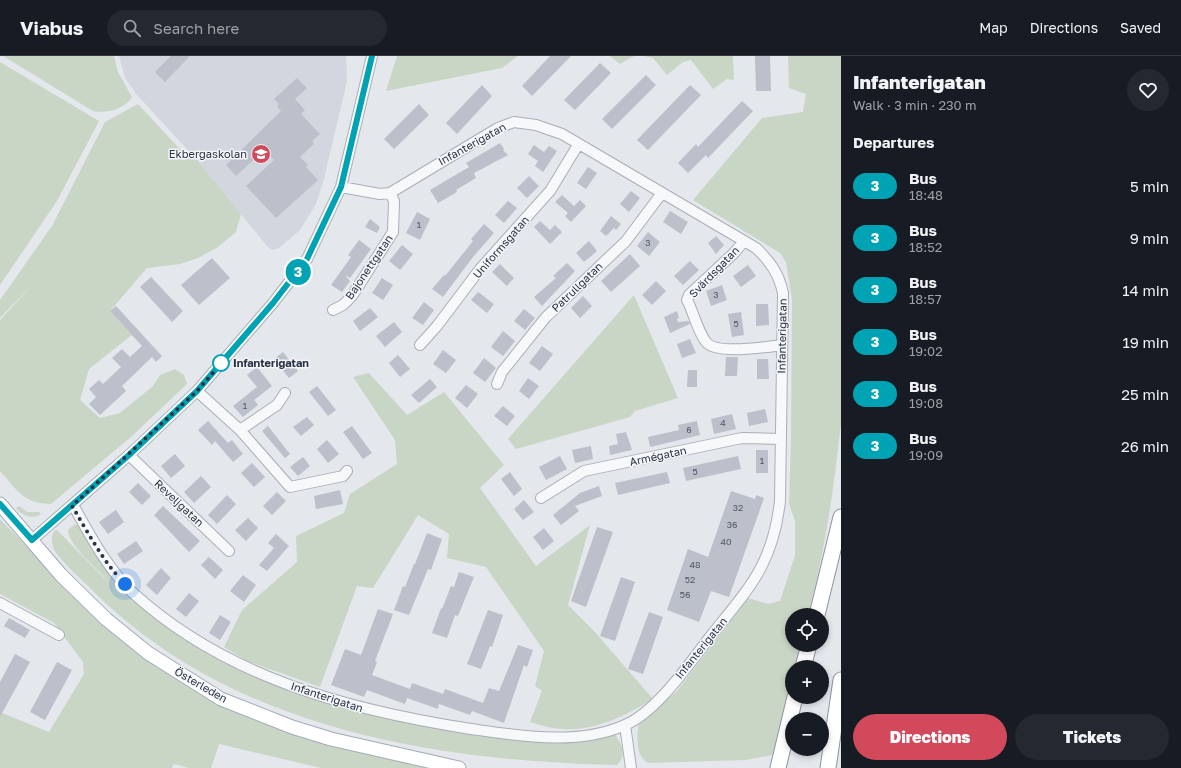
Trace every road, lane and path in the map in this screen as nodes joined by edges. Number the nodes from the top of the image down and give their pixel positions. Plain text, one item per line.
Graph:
1 (372, 56) edge
2 (578, 145) junction
3 (341, 187) junction
4 (390, 193) junction
5 (662, 193) junction
6 (744, 241) junction
7 (332, 310) dead end
8 (420, 345) dead end
9 (782, 345) junction
10 (497, 384) dead end
11 (197, 391) junction
12 (285, 393) dead end
13 (240, 430) junction
14 (781, 439) junction
15 (129, 455) junction
16 (347, 471) dead end
17 (542, 498) dead end
18 (0, 504) edge
19 (72, 506) junction
20 (841, 516) edge
21 (32, 540) junction
22 (229, 551) dead end
23 (0, 603) edge
24 (819, 608) edge
25 (59, 635) dead end
26 (841, 680) edge
27 (793, 704) edge
28 (625, 725) junction
29 (458, 768) edge
30 (631, 768) edge
31 (778, 768) edge
32 (828, 768) edge

1 - 3 street
2 - 4 street, Infanterigatan
2 - 5 street, Infanterigatan
2 - 8 street, Uniformsgatan
3 - 4 street
3 - 11 street
4 - 7 street, Bajonettgatan
5 - 6 street, Infanterigatan
5 - 10 street, Patrullgatan
6 - 9 street, Infanterigatan
6 - 9 street, Svärdsgatan
9 - 14 street, Infanterigatan
11 - 13 street
11 - 15 street
12 - 13 street
13 - 16 street
14 - 17 street, Armégatan
14 - 28 street, Infanterigatan
15 - 19 street
15 - 22 street, Reveljgatan
18 - 21 main road, Österleden
19 - 21 street
19 - 28 street, Infanterigatan
20 - 24 highway
21 - 29 main road, Österleden
23 - 25 street
26 - 32 highway
27 - 31 highway
28 - 30 street

